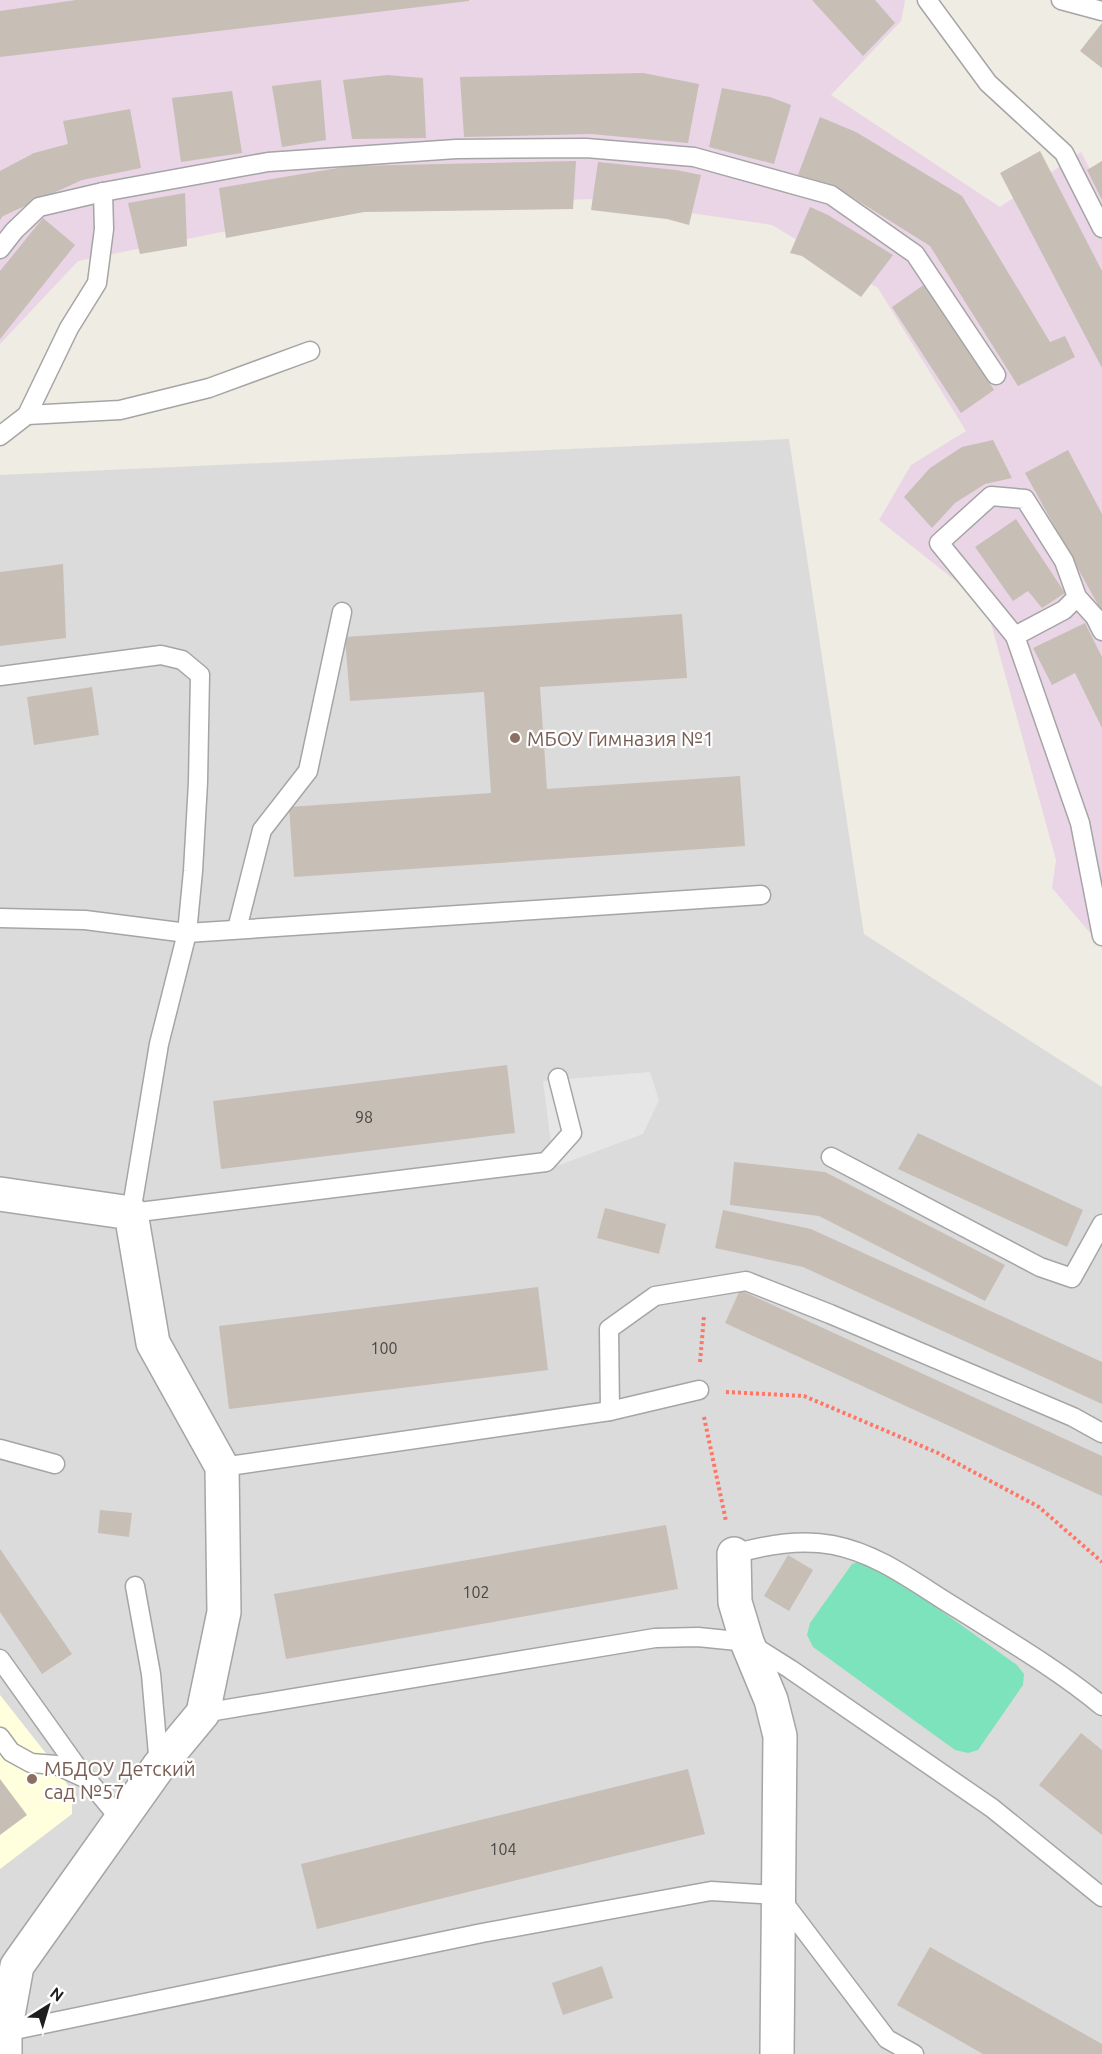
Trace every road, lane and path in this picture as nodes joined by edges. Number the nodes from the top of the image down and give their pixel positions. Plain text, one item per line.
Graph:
1 (927, 0) edge
2 (1061, 0) edge
3 (1102, 11) edge
4 (103, 192) junction
5 (1102, 228) edge
6 (0, 249) edge
7 (310, 351) dead end
8 (996, 375) dead end
9 (27, 415) junction
10 (0, 436) edge
11 (1077, 597) junction
12 (342, 612) dead end
13 (1102, 631) edge
14 (1015, 636) junction
15 (0, 676) edge
16 (761, 895) dead end
17 (0, 918) edge
18 (237, 929) junction
19 (187, 933) junction
20 (1102, 936) edge
21 (558, 1078) dead end
22 (831, 1157) dead end
23 (0, 1194) edge
24 (131, 1213) junction
25 (1102, 1224) edge
26 (705, 1287) junction
27 (699, 1390) junction
28 (610, 1411) junction
29 (1102, 1433) edge
30 (0, 1449) edge
31 (55, 1464) dead end
32 (222, 1467) junction
33 (734, 1554) junction
34 (1102, 1562) edge
35 (135, 1586) dead end
36 (747, 1642) junction
37 (0, 1659) edge
38 (1102, 1706) edge
39 (203, 1713) junction
40 (0, 1737) edge
41 (159, 1766) junction
42 (87, 1779) junction
43 (121, 1820) junction
44 (778, 1895) junction
45 (1102, 1897) edge
46 (5, 2043) edge
47 (777, 2054) edge
48 (914, 2054) edge

1 - 5 lane
2 - 3 lane
4 - 6 lane
4 - 8 lane
4 - 9 lane
7 - 9 lane
9 - 10 lane
11 - 13 lane
11 - 14 lane
11 - 14 lane
12 - 18 lane
14 - 20 lane
15 - 19 lane
16 - 18 lane
17 - 19 lane
18 - 19 lane
19 - 24 lane
21 - 24 lane
22 - 25 lane
23 - 24 street
24 - 32 street
26 - 27 path
26 - 28 lane
26 - 29 lane
27 - 28 lane
27 - 33 path
27 - 34 path
28 - 32 lane
30 - 31 lane
32 - 39 street
33 - 36 street
33 - 38 lane
35 - 41 lane
36 - 39 lane
36 - 44 street
36 - 45 lane
37 - 42 lane
39 - 41 street
40 - 42 lane
41 - 43 street
42 - 43 lane
43 - 46 street
44 - 46 lane
44 - 47 street
44 - 48 lane

